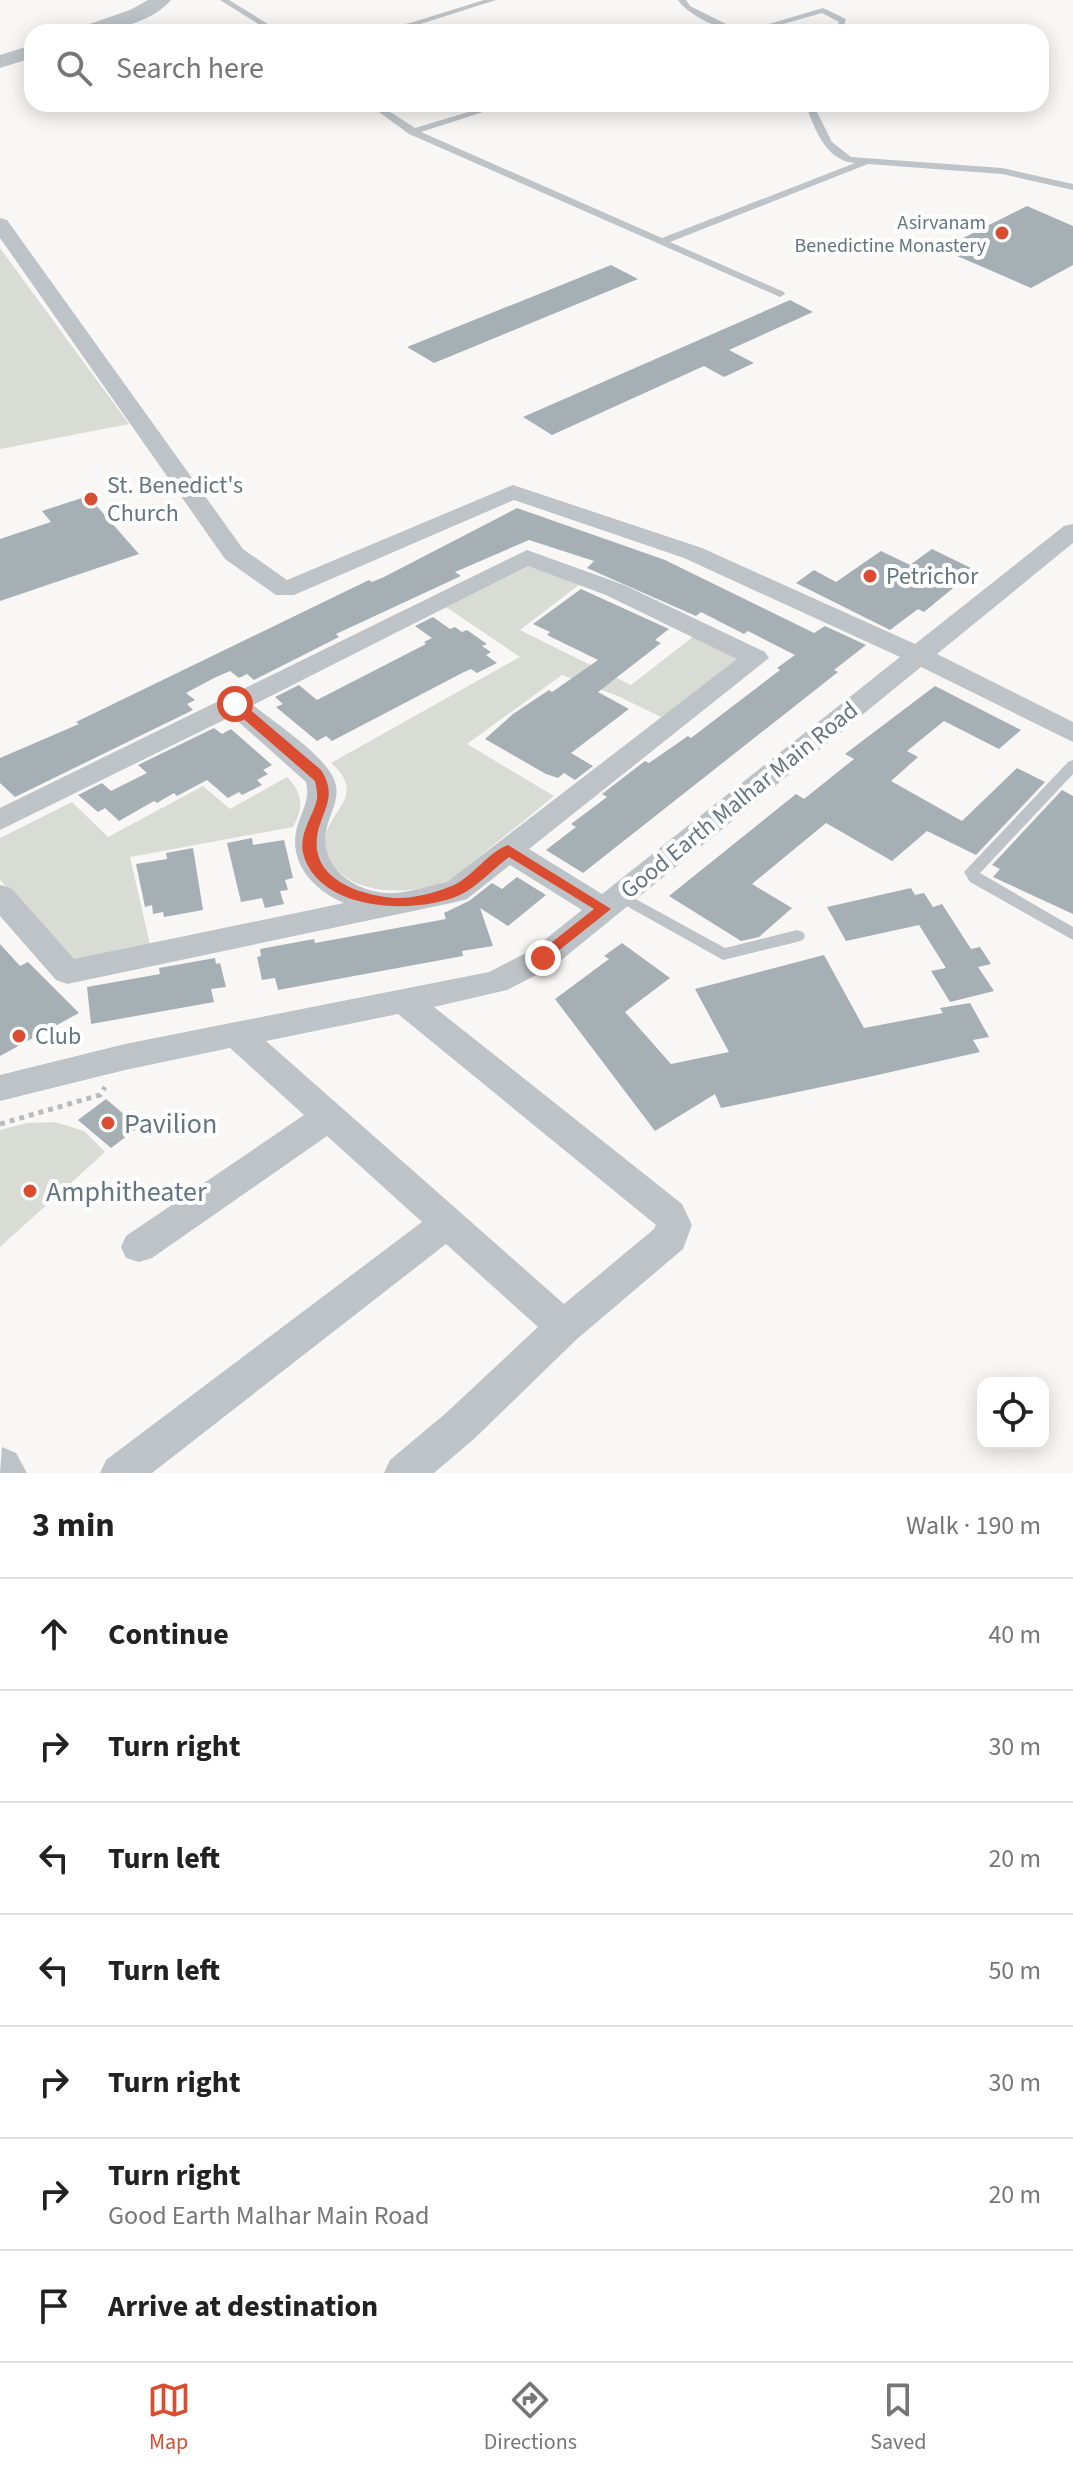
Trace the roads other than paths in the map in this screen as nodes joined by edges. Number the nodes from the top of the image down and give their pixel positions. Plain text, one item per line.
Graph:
1 (162, 0) edge
2 (224, 0) edge
3 (492, 0) edge
4 (682, 0) edge
5 (108, 24) edge
6 (264, 24) edge
7 (414, 24) edge
8 (721, 24) edge
9 (774, 24) edge
10 (842, 24) edge
11 (24, 54) edge
12 (0, 62) edge
13 (383, 112) edge
14 (478, 112) edge
15 (813, 112) edge
16 (412, 132) junction
17 (865, 163) junction
18 (1073, 187) edge
19 (0, 224) edge
20 (664, 241) junction
21 (780, 294) dead end
22 (1073, 531) edge
23 (917, 655) junction
24 (235, 704) junction
25 (1073, 733) edge
26 (1073, 765) edge
27 (0, 820) edge
28 (508, 850) junction
29 (0, 896) edge
30 (612, 902) junction
31 (398, 904) junction
32 (1073, 934) edge
33 (797, 936) dead end
34 (403, 1000) junction
35 (236, 1034) junction
36 (0, 1088) edge
37 (328, 1117) junction
38 (446, 1224) junction
39 (139, 1247) dead end
40 (564, 1327) junction
41 (120, 1473) edge
42 (404, 1473) edge

1 - 5 street
2 - 6 lane
3 - 7 lane
4 - 8 lane
9 - 10 lane
11 - 12 street
13 - 16 lane
14 - 16 lane
15 - 17 lane
16 - 20 lane
17 - 18 lane
17 - 20 lane
19 - 23 street
20 - 21 lane
22 - 23 street, Good Earth Malhar Main Road
23 - 25 street
23 - 30 street, Good Earth Malhar Main Road
24 - 27 street
24 - 28 street
24 - 31 street
26 - 32 lane
28 - 30 street
28 - 31 street
29 - 31 street
30 - 33 lane
30 - 34 street, Good Earth Malhar Main Road
34 - 35 street, Good Earth Malhar Main Road
34 - 40 street
35 - 36 street, Good Earth Malhar Main Road
35 - 37 street
37 - 38 street
37 - 39 street
38 - 40 street
38 - 41 street
40 - 42 street

